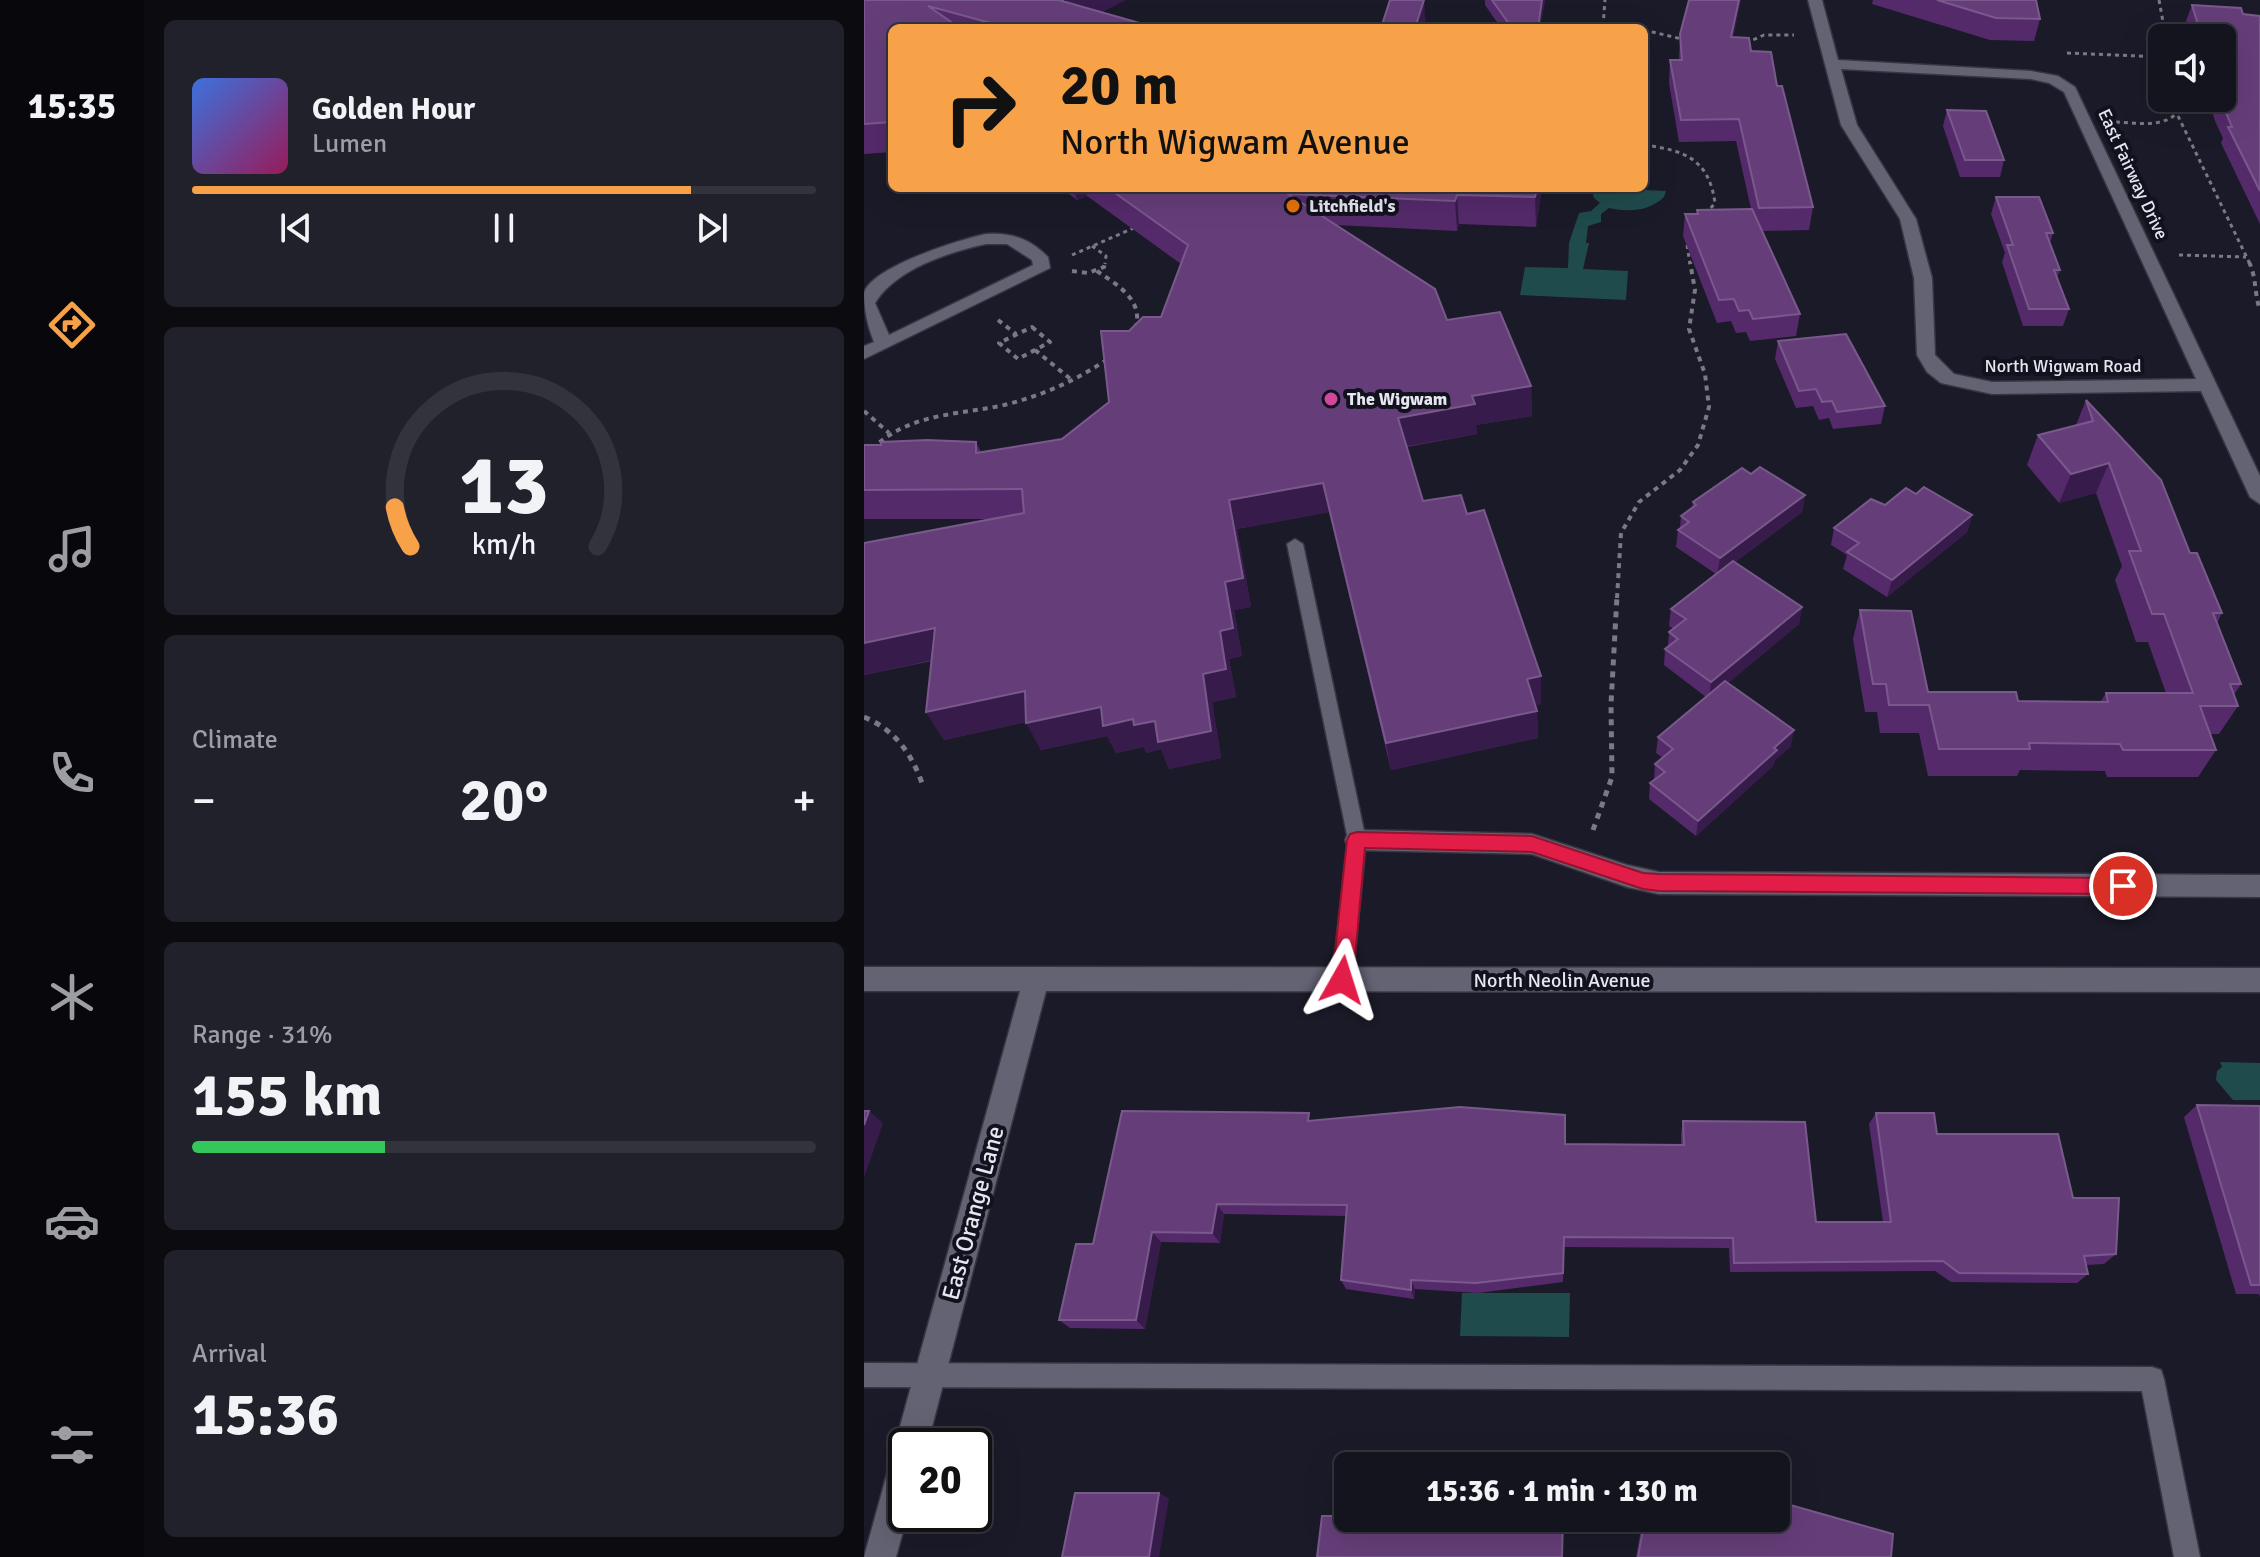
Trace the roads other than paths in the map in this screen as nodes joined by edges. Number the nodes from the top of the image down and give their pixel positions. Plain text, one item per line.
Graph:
1 (1815, 0) edge
2 (1831, 64) junction
3 (884, 344) junction
4 (864, 353) edge
5 (2207, 385) junction
6 (2260, 497) edge
7 (1295, 544) dead end
8 (1357, 840) junction
9 (2260, 886) edge
10 (864, 979) edge
11 (1036, 980) junction
12 (1342, 980) junction
13 (2260, 980) edge
14 (864, 1375) edge
15 (929, 1376) junction
16 (915, 1428) edge
17 (888, 1525) edge
18 (879, 1557) edge
19 (2187, 1557) edge

1 - 2 street, North Wigwam Road
2 - 5 street, East Fairway Drive
2 - 5 street, North Wigwam Road
3 - 3 street
3 - 4 street
5 - 6 street, East Fairway Drive
7 - 8 lane
8 - 9 street
8 - 12 lane
10 - 11 street, North Neolin Avenue
11 - 12 street, North Neolin Avenue
11 - 15 street, East Orange Lane
12 - 13 street, North Neolin Avenue
14 - 15 lane
15 - 16 street, East Orange Lane
15 - 19 lane
17 - 18 street

